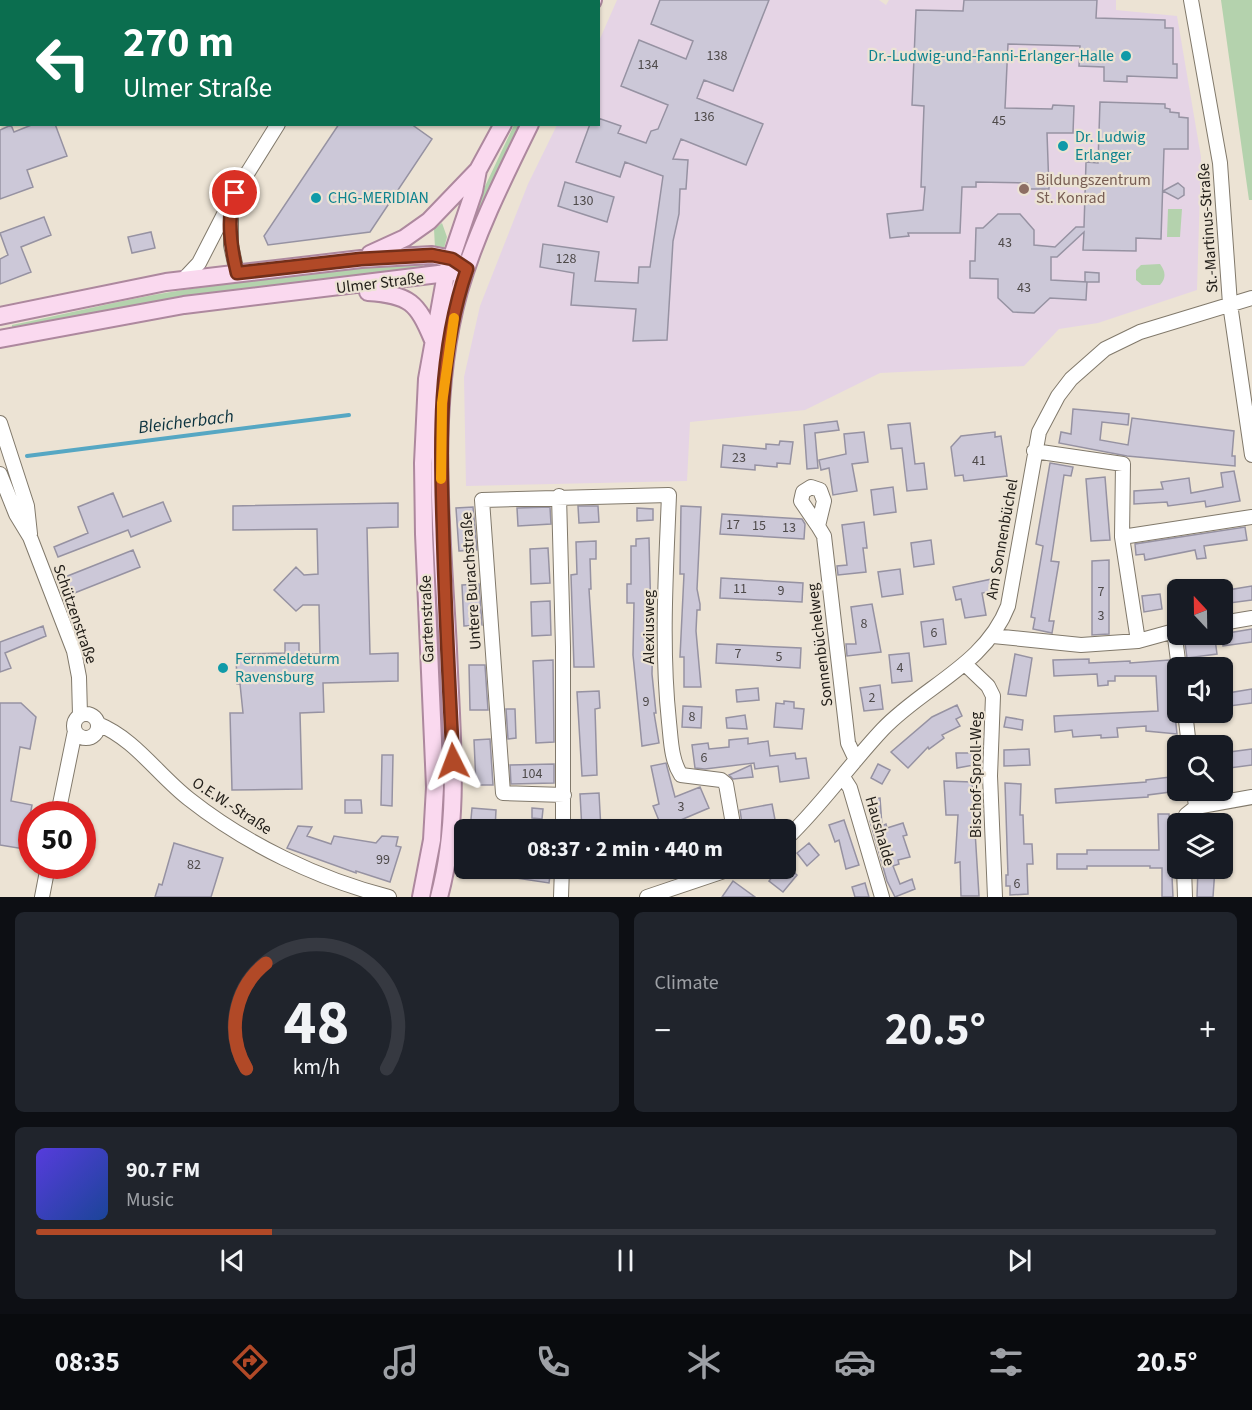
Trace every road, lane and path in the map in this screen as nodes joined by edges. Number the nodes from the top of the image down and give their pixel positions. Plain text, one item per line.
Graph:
1 (1191, 0) edge
2 (277, 126) edge
3 (501, 126) edge
4 (529, 126) edge
5 (478, 170) junction
6 (231, 203) junction
7 (361, 259) junction
8 (449, 267) junction
9 (467, 269) junction
10 (237, 273) junction
11 (183, 280) junction
12 (326, 290) junction
13 (1252, 298) edge
14 (1230, 304) junction
15 (0, 316) edge
16 (430, 334) junction
17 (0, 339) edge
18 (0, 423) edge
19 (1034, 451) junction
20 (1252, 455) edge
21 (0, 474) edge
22 (559, 496) junction
23 (1252, 517) edge
24 (818, 526) dead end
25 (30, 537) junction
26 (1122, 537) junction
27 (1252, 618) edge
28 (1233, 621) edge
29 (1167, 633) edge
30 (993, 636) junction
31 (1138, 641) junction
32 (965, 664) junction
33 (82, 711) junction
34 (101, 727) junction
35 (76, 736) junction
36 (856, 760) junction
37 (843, 777) junction
38 (564, 795) junction
39 (1252, 797) edge
40 (61, 801) edge
41 (1195, 801) edge
42 (1196, 807) junction
43 (1188, 813) edge
44 (563, 819) edge
45 (732, 819) edge
46 (796, 828) edge
47 (45, 879) edge
48 (562, 879) edge
49 (700, 879) edge
50 (1184, 879) edge
51 (42, 897) edge
52 (388, 897) edge
53 (421, 897) edge
54 (439, 897) edge
55 (561, 897) edge
56 (647, 897) edge
57 (882, 897) edge
58 (995, 897) edge
59 (1185, 897) edge

1 - 14 street, St.-Martinus-Straße
2 - 6 street
3 - 5 main road
4 - 9 main road, Gartenstraße
5 - 7 main road
5 - 8 main road, Gartenstraße
6 - 10 street
6 - 11 street
7 - 8 main road, Ulmer Straße
7 - 10 main road, Ulmer Straße
8 - 9 main road, Ulmer Straße
8 - 12 main road, Ulmer Straße
8 - 16 main road, Gartenstraße
9 - 54 main road, Gartenstraße
10 - 11 main road, Ulmer Straße
11 - 15 main road, Ulmer Straße
12 - 16 main road
12 - 17 main road, Ulmer Straße
13 - 14 street, Am Sonnenbüchel
14 - 19 street, Am Sonnenbüchel
14 - 20 street, St.-Martinus-Straße
16 - 53 main road, Gartenstraße
18 - 25 street, Schützenstraße
19 - 26 street
19 - 30 street, Am Sonnenbüchel
21 - 25 street, Schützenstraße
22 - 38 street
22 - 38 street, Untere Burachstraße
22 - 45 street, Alexiusweg
23 - 26 street
24 - 36 street, Sonnenbüchelweg
25 - 33 street, Schützenstraße
26 - 31 street
27 - 28 street
29 - 31 street
30 - 31 street
30 - 32 street, Am Sonnenbüchel
32 - 36 street, Am Sonnenbüchel
32 - 58 street, Bischof-Sproll-Weg
33 - 34 street, O.E.W.-Straße
33 - 35 street, Schützenstraße
34 - 35 street
34 - 52 street, O.E.W.-Straße
35 - 40 street
36 - 37 street, Am Sonnenbüchel
37 - 46 street, Am Sonnenbüchel
37 - 57 street, Haushalde
38 - 44 street
39 - 42 street
41 - 42 street
42 - 43 street
47 - 51 street
48 - 55 street
49 - 56 street
50 - 59 street

